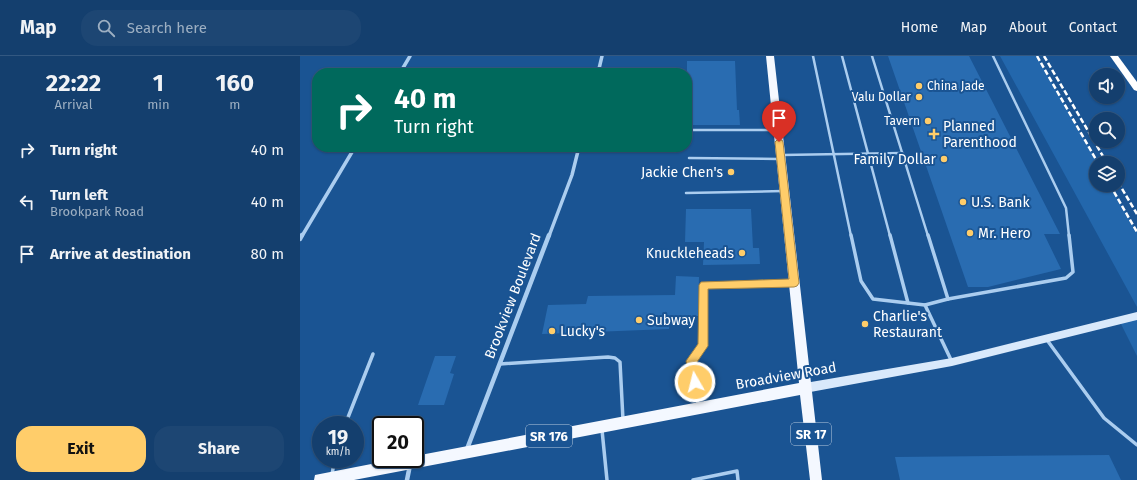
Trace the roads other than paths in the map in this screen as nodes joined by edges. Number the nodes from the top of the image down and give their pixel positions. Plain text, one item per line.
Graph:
1 (410, 56) edge
2 (602, 56) edge
3 (770, 56) edge
4 (813, 56) edge
5 (842, 56) edge
6 (872, 56) edge
7 (993, 56) edge
8 (1114, 56) edge
9 (403, 68) edge
10 (599, 68) edge
11 (1137, 88) edge
12 (692, 130) edge
13 (778, 130) junction
14 (352, 152) edge
15 (578, 152) edge
16 (868, 153) junction
17 (902, 153) junction
18 (834, 154) junction
19 (781, 157) junction
20 (689, 158) dead end
21 (784, 191) junction
22 (686, 193) dead end
23 (300, 239) edge
24 (794, 283) junction
25 (948, 299) junction
26 (908, 303) junction
27 (925, 305) junction
28 (1137, 316) edge
29 (1046, 338) junction
30 (373, 354) dead end
31 (952, 362) junction
32 (500, 364) junction
33 (805, 388) junction
34 (699, 407) junction
35 (349, 416) edge
36 (623, 422) junction
37 (601, 426) junction
38 (1137, 445) edge
39 (466, 452) junction
40 (424, 460) edge
41 (330, 468) edge
42 (380, 468) edge
43 (409, 468) edge
44 (325, 479) edge
45 (407, 480) edge
46 (607, 480) edge
47 (693, 480) edge
48 (738, 480) edge
49 (816, 480) edge

1 - 9 street
2 - 10 street
3 - 13 main road, SR 17
4 - 18 lane
5 - 16 lane
6 - 17 lane
7 - 25 lane
8 - 11 highway
12 - 13 lane
13 - 19 main road, SR 17
14 - 23 street
15 - 32 street, Brookview Boulevard
16 - 17 lane
16 - 18 lane
16 - 26 lane
17 - 25 lane
18 - 19 lane
18 - 26 lane
19 - 20 lane
19 - 21 main road, SR 17
21 - 22 lane
21 - 24 main road, SR 17
24 - 33 main road, SR 17
24 - 34 lane
25 - 27 lane
26 - 27 lane
27 - 31 lane
28 - 29 main road, Broadview Road
29 - 31 main road, Broadview Road
29 - 38 lane
30 - 35 lane
31 - 33 main road, Broadview Road
32 - 36 lane
32 - 39 street, Brookview Boulevard
33 - 34 main road, Broadview Road / SR 176
33 - 49 main road, SR 17
34 - 36 main road, Broadview Road / SR 176
36 - 37 main road, Broadview Road / SR 176
37 - 39 main road, Broadview Road / SR 176
37 - 46 lane
39 - 40 main road, Broadview Road / SR 176
41 - 44 lane
42 - 44 main road, Broadview Road / SR 176
43 - 45 street
47 - 48 lane

